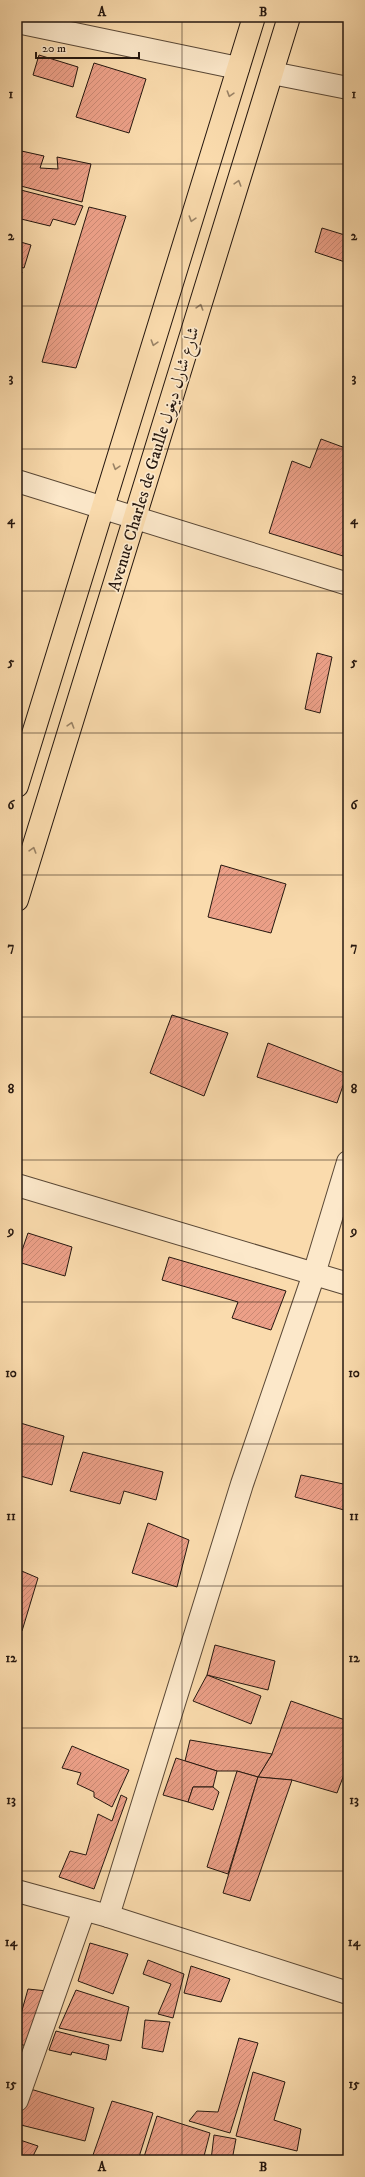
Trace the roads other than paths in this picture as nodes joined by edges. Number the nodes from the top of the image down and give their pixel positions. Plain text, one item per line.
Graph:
1 (254, 17) edge
2 (289, 17) edge
3 (17, 22) edge
4 (238, 68) junction
5 (272, 73) junction
6 (348, 88) edge
7 (17, 481) edge
8 (104, 508) junction
9 (136, 519) junction
10 (348, 584) edge
11 (17, 786) edge
12 (17, 900) edge
13 (348, 1162) edge
14 (17, 1185) edge
15 (314, 1274) junction
16 (348, 1284) edge
17 (17, 1891) edge
18 (84, 1910) junction
19 (108, 1916) junction
20 (348, 1993) edge
21 (17, 2100) edge

1 - 4 main road, Avenue Charles de Gaulle شارع شارل ديغول
2 - 5 main road, Avenue Charles de Gaulle شارع شارل ديغول
3 - 4 street
4 -> 8 main road, Avenue Charles de Gaulle شارع شارل ديغول
5 - 6 street
9 -> 5 main road, Avenue Charles de Gaulle شارع شارل ديغول
7 - 8 street
8 - 9 street
8 - 11 main road, Avenue Charles de Gaulle شارع شارل ديغول
9 - 10 street
12 -> 9 main road, Avenue Charles de Gaulle شارع شارل ديغول
13 - 15 street
14 - 15 street
15 - 16 street
15 - 19 street
17 - 18 street
18 - 19 street
18 - 21 street
19 - 20 street

